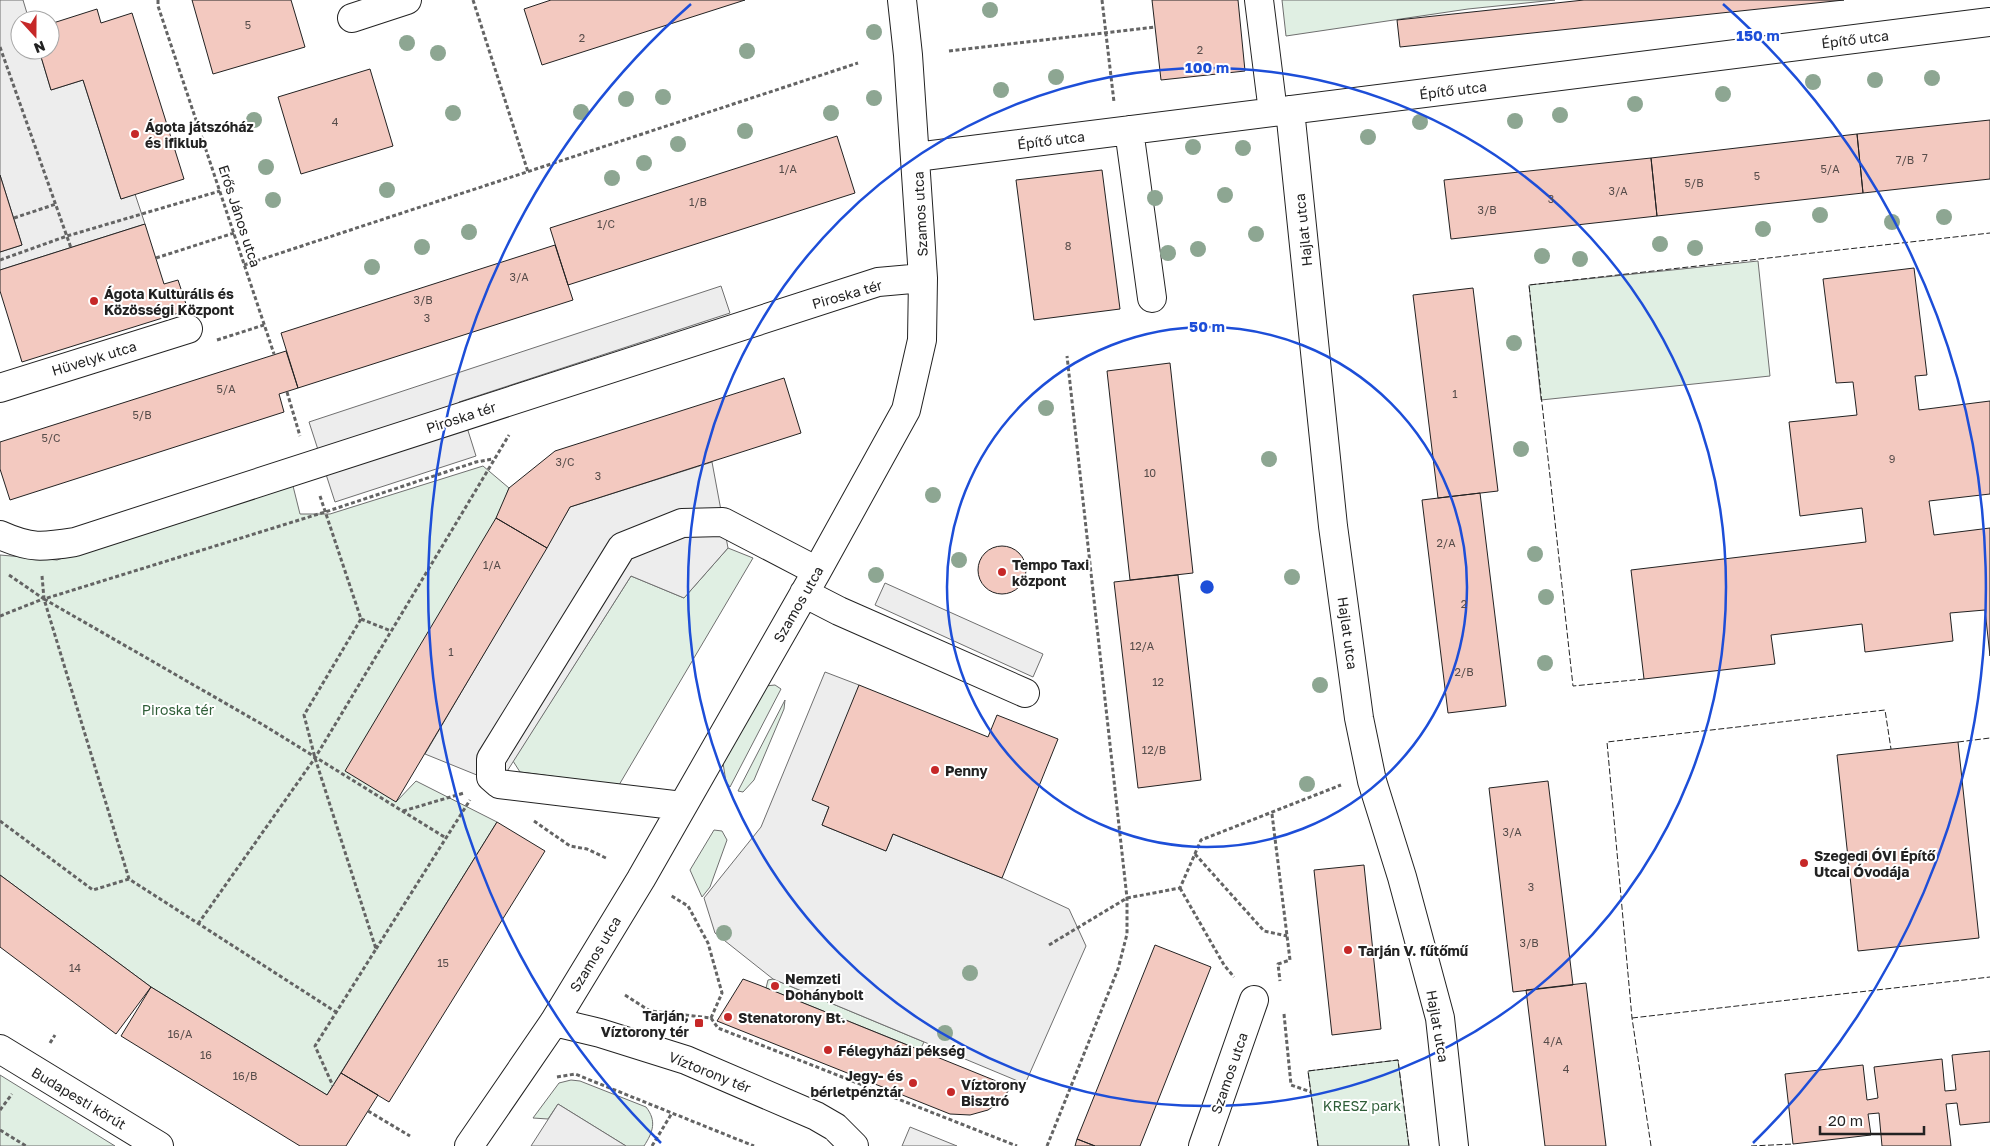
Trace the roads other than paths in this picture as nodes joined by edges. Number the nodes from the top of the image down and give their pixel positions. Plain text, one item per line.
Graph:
1 (407, 0) edge
2 (902, 0) edge
3 (1259, 0) edge
4 (352, 18) dead end
5 (1990, 22) edge
6 (1281, 111) junction
7 (1123, 131) junction
8 (916, 157) junction
9 (923, 278) junction
10 (1152, 298) dead end
11 (188, 329) dead end
12 (0, 386) edge
13 (0, 535) edge
14 (811, 582) junction
15 (1025, 693) dead end
16 (682, 806) junction
17 (1254, 1000) road end
18 (554, 1022) junction
19 (0, 1049) edge
20 (159, 1146) edge
21 (470, 1146) edge
22 (854, 1146) edge
23 (1203, 1146) edge
24 (1454, 1146) edge

1 - 4 street
2 - 8 street, Szamos utca
3 - 6 street, Hajlat utca
5 - 6 street, Építő utca
6 - 7 street, Építő utca
6 - 24 street, Hajlat utca
7 - 8 street, Építő utca
7 - 10 street
8 - 9 street, Szamos utca
9 - 13 street, Piroska tér
9 - 14 street, Szamos utca
11 - 12 street, Hüvelyk utca
14 - 15 street
14 - 16 street, Szamos utca
14 - 16 street
16 - 18 street, Szamos utca
17 - 23 street, Szamos utca
18 - 21 street, Szamos utca
18 - 22 street, Víztorony tér
19 - 20 street, Budapesti körút

